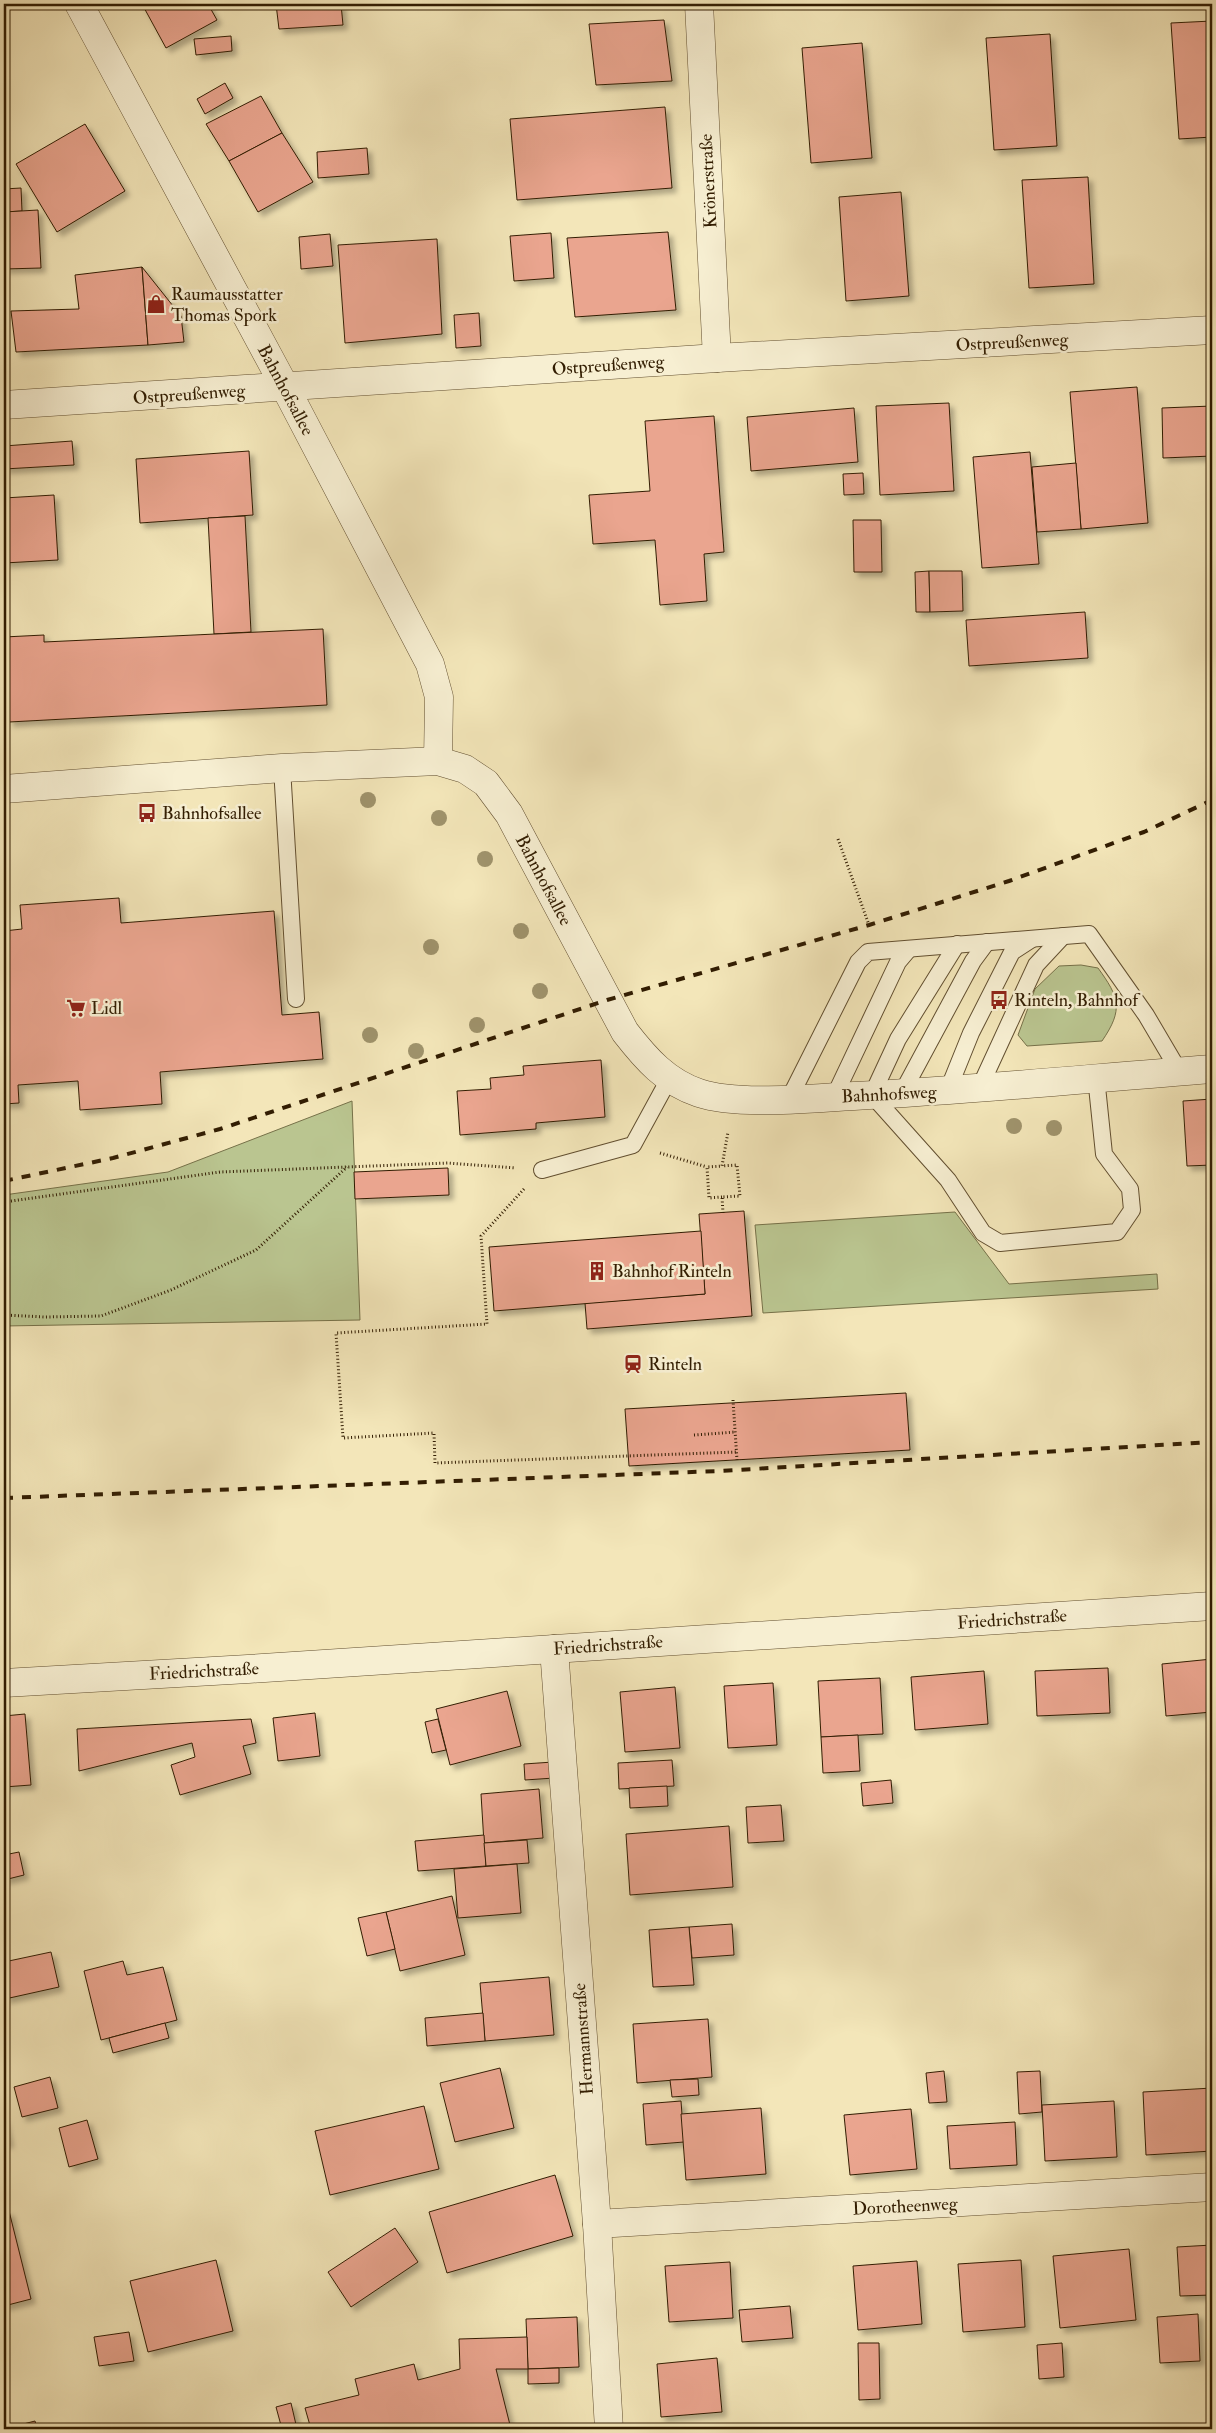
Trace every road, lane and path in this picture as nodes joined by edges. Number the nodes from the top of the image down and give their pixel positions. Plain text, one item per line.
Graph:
1 (79, 4) edge
2 (699, 4) edge
3 (1212, 330) edge
4 (717, 358) junction
5 (285, 388) junction
6 (4, 406) edge
7 (438, 761) junction
8 (282, 768) junction
9 (4, 788) edge
10 (838, 839) dead end
11 (1063, 936) junction
12 (1034, 938) junction
13 (987, 942) junction
14 (957, 944) junction
15 (909, 949) junction
16 (885, 951) junction
17 (296, 999) dead end
18 (607, 1000) joint
19 (1212, 1069) edge
20 (1179, 1071) junction
21 (1096, 1077) junction
22 (669, 1079) junction
23 (978, 1089) junction
24 (948, 1090) junction
25 (902, 1093) junction
26 (872, 1095) junction
27 (834, 1097) junction
28 (734, 1099) junction
29 (788, 1099) junction
30 (633, 1145) junction
31 (722, 1166) junction
32 (347, 1167) junction
33 (706, 1167) junction
34 (542, 1170) junction
35 (722, 1197) junction
36 (4, 1202) edge
37 (723, 1212) dead end
38 (4, 1315) edge
39 (733, 1400) dead end
40 (735, 1432) junction
41 (694, 1435) dead end
42 (736, 1452) junction
43 (737, 1460) dead end
44 (1212, 1606) edge
45 (554, 1649) junction
46 (4, 1683) edge
47 (1212, 2187) edge
48 (597, 2224) junction
49 (609, 2429) edge

1 - 5 street, Bahnhofsallee
2 - 4 street, Krönerstraße
3 - 4 street, Ostpreußenweg
4 - 5 street, Ostpreußenweg
5 - 6 street, Ostpreußenweg
5 - 7 street, Bahnhofsallee
7 - 8 street, Bahnhofsallee
7 - 18 street, Bahnhofsallee
8 - 9 street, Bahnhofsallee
8 - 17 lane
10 - 16 path
11 - 12 lane
11 - 20 lane
11 - 23 lane
12 - 13 lane
12 - 24 lane
13 - 14 lane
13 - 25 lane
14 - 15 lane
14 - 26 lane
15 - 16 lane
15 - 27 lane
16 - 29 lane
18 - 22 street, Bahnhofsweg
19 - 20 street, Bahnhofsweg
20 - 21 street, Bahnhofsweg
21 - 23 street, Bahnhofsweg
21 - 26 lane
22 - 28 street, Bahnhofsweg
22 - 30 lane
23 - 24 street, Bahnhofsweg
24 - 25 street, Bahnhofsweg
25 - 26 street, Bahnhofsweg
26 - 27 street, Bahnhofsweg
27 - 29 street, Bahnhofsweg
28 - 29 street, Bahnhofsweg
28 - 31 path
30 - 33 path
30 - 34 lane
31 - 33 path
31 - 35 path
32 - 34 path
32 - 36 path
32 - 38 path
33 - 35 path
34 - 42 path
35 - 37 path
39 - 40 path
40 - 41 path
40 - 42 path
42 - 43 path
44 - 45 street, Friedrichstraße
45 - 46 street, Friedrichstraße
45 - 48 street, Hermannstraße
47 - 48 street, Dorotheenweg
48 - 49 street, Hermannstraße

